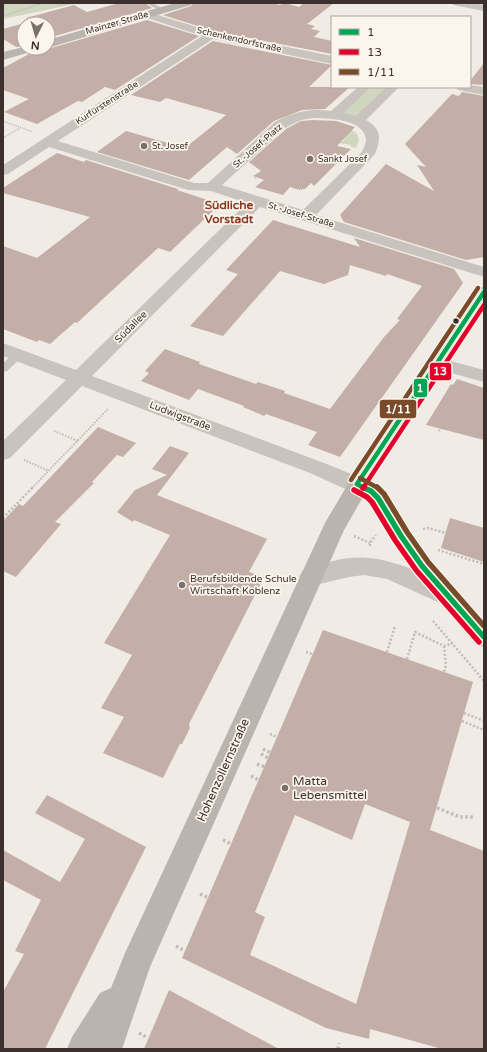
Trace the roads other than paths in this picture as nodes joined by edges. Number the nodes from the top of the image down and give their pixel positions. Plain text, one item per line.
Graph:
1 (187, 3) edge
2 (457, 3) edge
3 (484, 8) edge
4 (148, 9) edge
5 (211, 35) junction
6 (56, 41) edge
7 (16, 53) edge
8 (3, 56) edge
9 (331, 60) edge
10 (364, 88) edge
11 (392, 88) edge
12 (466, 88) edge
13 (484, 92) edge
14 (334, 115) junction
15 (358, 121) junction
16 (43, 138) junction
17 (3, 171) edge
18 (212, 187) junction
19 (257, 201) junction
20 (306, 216) junction
21 (484, 272) edge
22 (484, 292) edge
23 (11, 352) edge
24 (436, 363) junction
25 (3, 369) edge
26 (484, 376) edge
27 (80, 378) junction
28 (3, 453) edge
29 (357, 484) junction
30 (311, 577) junction
31 (446, 596) junction
32 (484, 637) edge
33 (136, 964) junction
34 (84, 1049) edge
35 (105, 1049) edge

1 - 4 street, Mainzer Straße
2 - 3 street
4 - 5 street, Schenkendorfstraße
4 - 6 street, Mainzer Straße
5 - 9 street, Schenkendorfstraße
5 - 16 street, Kurfürstenstraße
7 - 8 street
10 - 14 street
11 - 15 street
12 - 13 street
14 - 15 street, St.-Josef-Platz
14 - 18 street, St.-Josef-Platz
15 - 20 street
16 - 17 street, Kurfürstenstraße
16 - 18 street, St.-Josef-Straße
18 - 19 street, St.-Josef-Straße
19 - 20 street, St.-Josef-Straße
19 - 27 street, Südallee
20 - 21 street, St.-Josef-Straße
22 - 24 street, Hohenzollernstraße
23 - 25 lane
23 - 27 street, Ludwigstraße
24 - 26 street
24 - 29 street, Hohenzollernstraße
27 - 28 street, Südallee
27 - 29 street, Ludwigstraße
29 - 30 street, Hohenzollernstraße
29 - 31 street, Ludwigstraße
30 - 31 street
30 - 33 street, Hohenzollernstraße
31 - 32 street, Ludwigstraße
33 - 34 street, Hohenzollernstraße
33 - 35 street, Hohenzollernstraße

